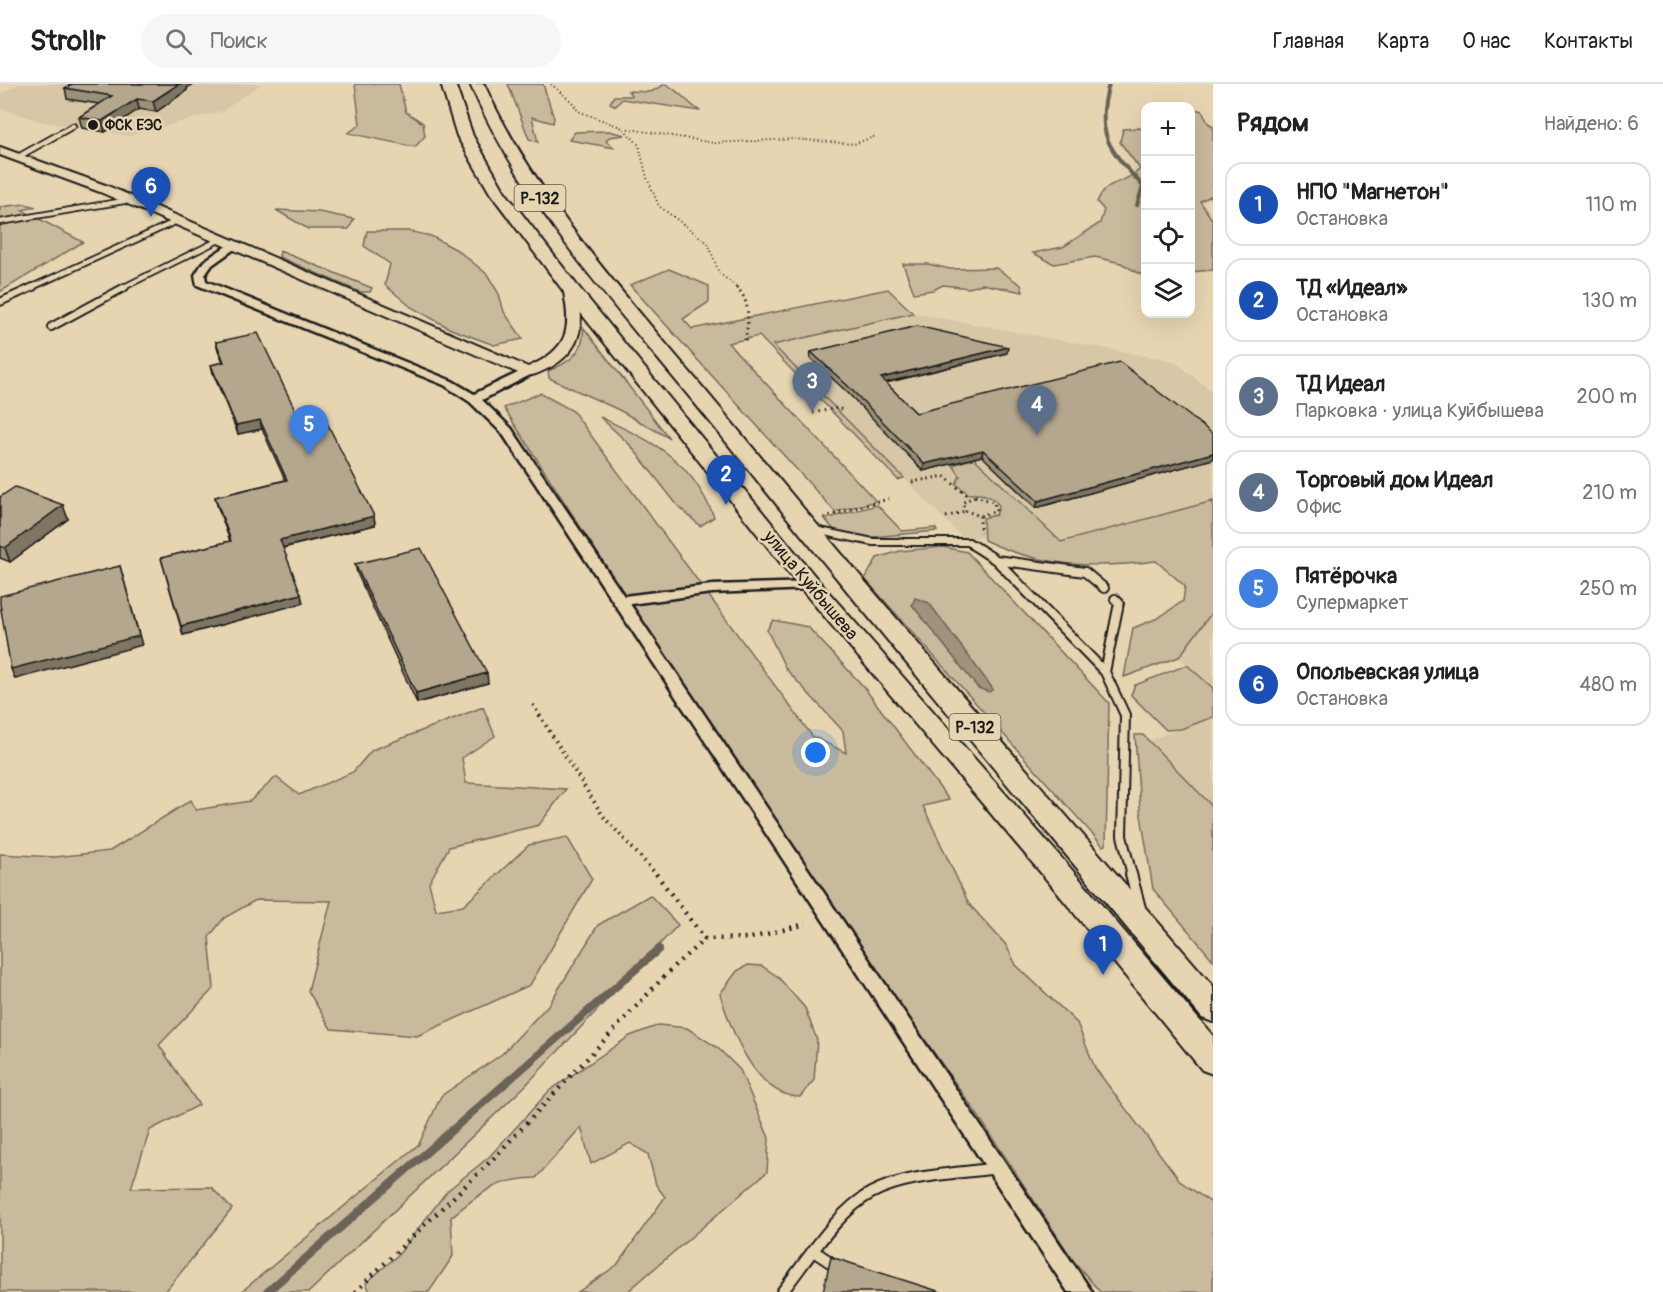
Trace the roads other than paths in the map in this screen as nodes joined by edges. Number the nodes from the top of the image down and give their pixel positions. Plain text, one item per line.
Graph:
1 (448, 84) edge
2 (477, 84) edge
3 (73, 126) dead end
4 (0, 151) edge
5 (18, 157) junction
6 (132, 200) junction
7 (179, 220) junction
8 (0, 222) edge
9 (221, 239) junction
10 (235, 245) junction
11 (570, 288) junction
12 (0, 302) edge
13 (51, 327) dead end
14 (528, 372) junction
15 (474, 399) junction
16 (814, 522) junction
17 (996, 560) junction
18 (810, 585) junction
19 (1104, 588) dead end
20 (1115, 599) dead end
21 (619, 601) junction
22 (1105, 672) junction
23 (1145, 927) junction
24 (1213, 1008) edge
25 (1213, 1060) edge
26 (998, 1167) junction
27 (815, 1252) junction
28 (850, 1273) edge
29 (782, 1292) edge
30 (1081, 1292) edge

1 - 11 highway, улица Куйбышева / Р-132
2 - 16 highway, улица Куйбышева / Р-132
3 - 5 lane
4 - 5 street
5 - 6 street
6 - 7 street
6 - 8 lane
7 - 9 street
7 - 12 lane
9 - 10 street
9 - 13 lane
10 - 14 street
10 - 15 street
11 - 14 street
11 - 18 highway, улица Куйбышева / Р-132
14 - 15 street
15 - 21 street
16 - 17 lane
16 - 23 highway, улица Куйбышева / Р-132
17 - 19 lane
17 - 22 lane
18 - 21 street
18 - 25 highway, улица Куйбышева / Р-132
20 - 22 lane
21 - 26 street
22 - 23 lane
23 - 24 highway, улица Куйбышева / Р-132
26 - 27 lane
26 - 30 street
27 - 28 lane
27 - 29 lane

